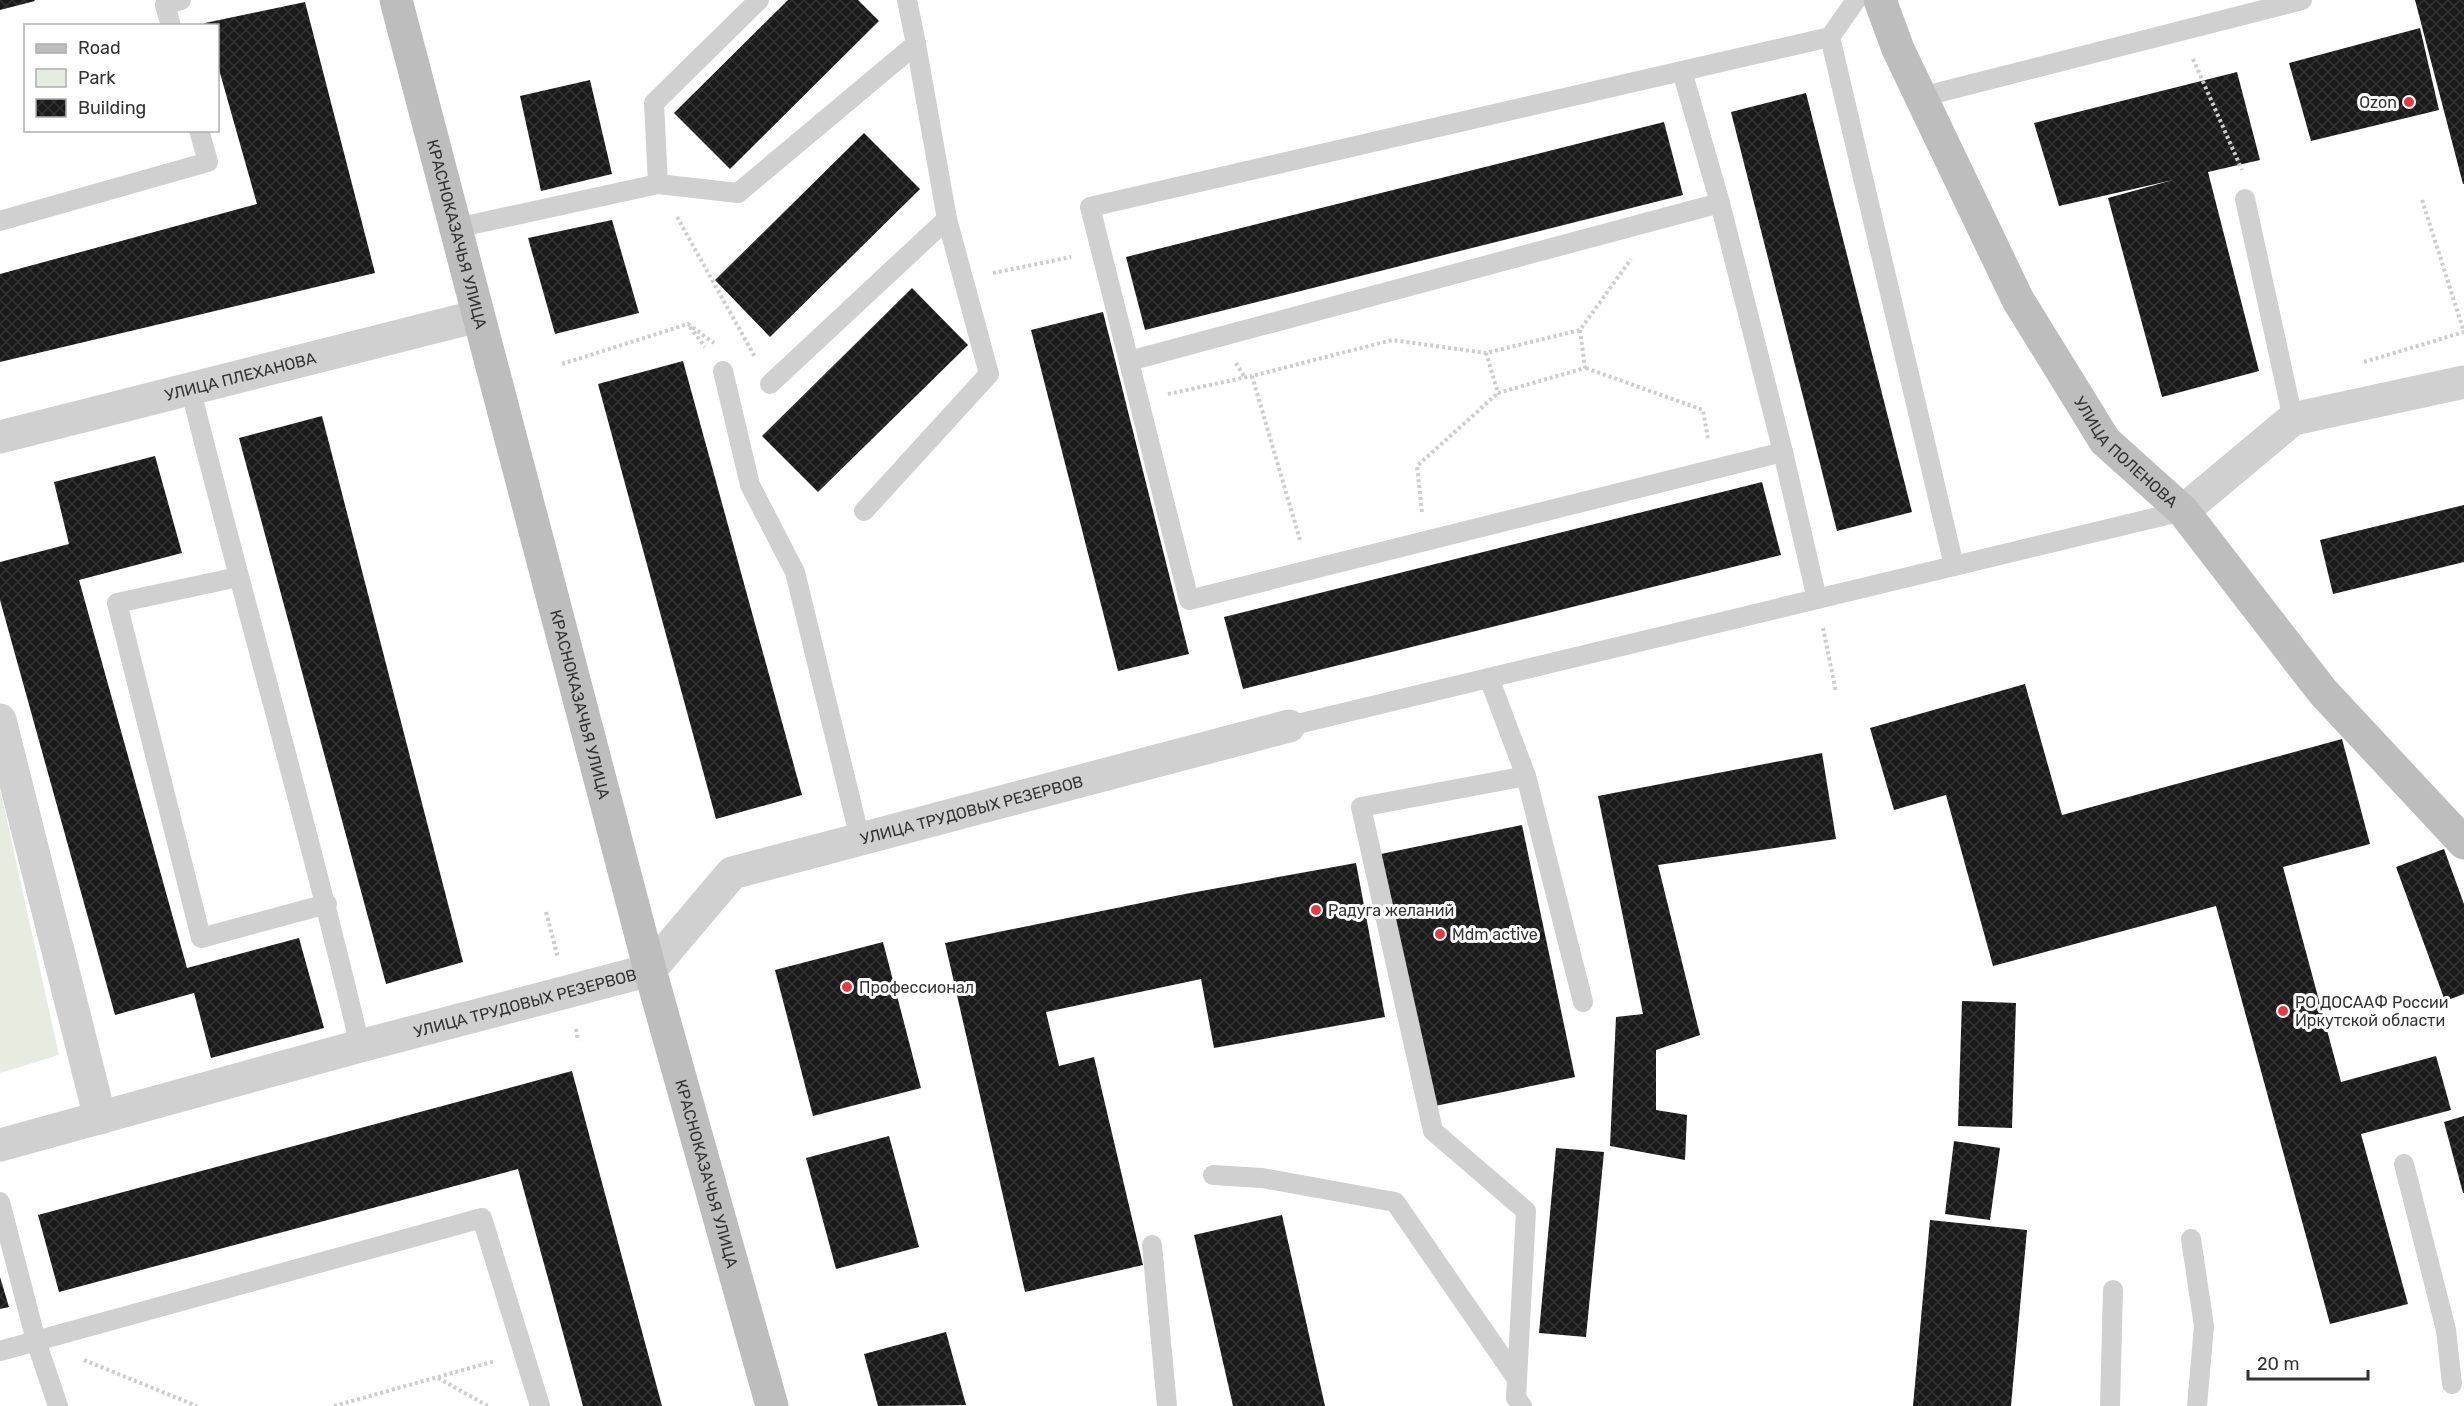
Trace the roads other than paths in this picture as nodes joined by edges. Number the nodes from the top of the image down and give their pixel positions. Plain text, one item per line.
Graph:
1 (396, 0) edge
2 (759, 0) edge
3 (907, 0) edge
4 (1857, 0) edge
5 (1880, 0) edge
6 (2302, 0) edge
7 (169, 2) edge
8 (171, 24) edge
9 (1830, 37) junction
10 (916, 44) junction
11 (1682, 71) junction
12 (1921, 97) junction
13 (200, 132) edge
14 (658, 184) junction
15 (2245, 199) dead end
16 (1720, 203) junction
17 (947, 219) junction
18 (0, 221) edge
19 (456, 228) junction
20 (478, 316) junction
21 (1128, 361) junction
22 (723, 371) dead end
23 (2464, 382) edge
24 (770, 384) road end
25 (190, 387) junction
26 (2293, 419) junction
27 (0, 437) edge
28 (1784, 452) junction
29 (2183, 511) junction
30 (864, 512) dead end
31 (1954, 566) junction
32 (238, 577) junction
33 (1816, 599) junction
34 (1489, 678) junction
35 (0, 720) edge
36 (1289, 726) joint
37 (1526, 776) junction
38 (861, 839) junction
39 (2464, 843) edge
40 (327, 904) junction
41 (650, 970) junction
42 (1583, 1002) dead end
43 (360, 1046) junction
44 (100, 1118) junction
45 (0, 1145) edge
46 (2404, 1164) dead end
47 (1213, 1175) dead end
48 (0, 1202) edge
49 (2191, 1239) dead end
50 (1152, 1245) dead end
51 (2113, 1290) dead end
52 (36, 1341) junction
53 (0, 1351) edge
54 (1517, 1379) junction
55 (2452, 1384) dead end
56 (58, 1406) edge
57 (540, 1406) edge
58 (772, 1406) edge
59 (1167, 1406) edge
60 (1522, 1406) edge
61 (2110, 1406) edge
62 (2197, 1406) edge

1 - 19 street, КРАСНОКАЗАЧЬЯ УЛИЦА
2 - 14 lane
3 - 10 lane
4 - 9 lane
5 - 12 street, УЛИЦА ПОЛЕНОВА
6 - 12 lane
7 - 8 lane
9 - 11 lane
9 - 31 lane
10 - 14 lane
10 - 17 lane
11 - 16 lane
11 - 21 lane
12 - 29 street, УЛИЦА ПОЛЕНОВА
13 - 18 lane
14 - 19 lane
15 - 26 lane
16 - 21 lane
16 - 28 lane
17 - 24 lane
17 - 30 lane
19 - 20 street, КРАСНОКАЗАЧЬЯ УЛИЦА
20 - 25 street, УЛИЦА ПЛЕХАНОВА
20 - 41 street, КРАСНОКАЗАЧЬЯ УЛИЦА
21 - 28 lane
22 - 38 lane
23 - 26 street
25 - 27 street, УЛИЦА ПЛЕХАНОВА
25 - 32 lane
26 - 29 street
28 - 33 lane
29 - 31 lane
29 - 39 street, УЛИЦА ПОЛЕНОВА
31 - 33 lane
32 - 40 lane
32 - 40 lane
33 - 34 lane
34 - 36 lane
34 - 37 lane
35 - 44 street
36 - 38 street, УЛИЦА ТРУДОВЫХ РЕЗЕРВОВ
37 - 42 lane
37 - 54 lane
38 - 41 street, УЛИЦА ТРУДОВЫХ РЕЗЕРВОВ
40 - 43 lane
41 - 43 street, УЛИЦА ТРУДОВЫХ РЕЗЕРВОВ
41 - 58 street, КРАСНОКАЗАЧЬЯ УЛИЦА
43 - 44 street, УЛИЦА ТРУДОВЫХ РЕЗЕРВОВ
44 - 45 street, УЛИЦА ТРУДОВЫХ РЕЗЕРВОВ
46 - 55 lane
47 - 54 lane
48 - 52 lane
49 - 62 lane
50 - 59 lane
51 - 61 lane
52 - 53 lane
52 - 56 lane
52 - 57 lane
54 - 60 lane

